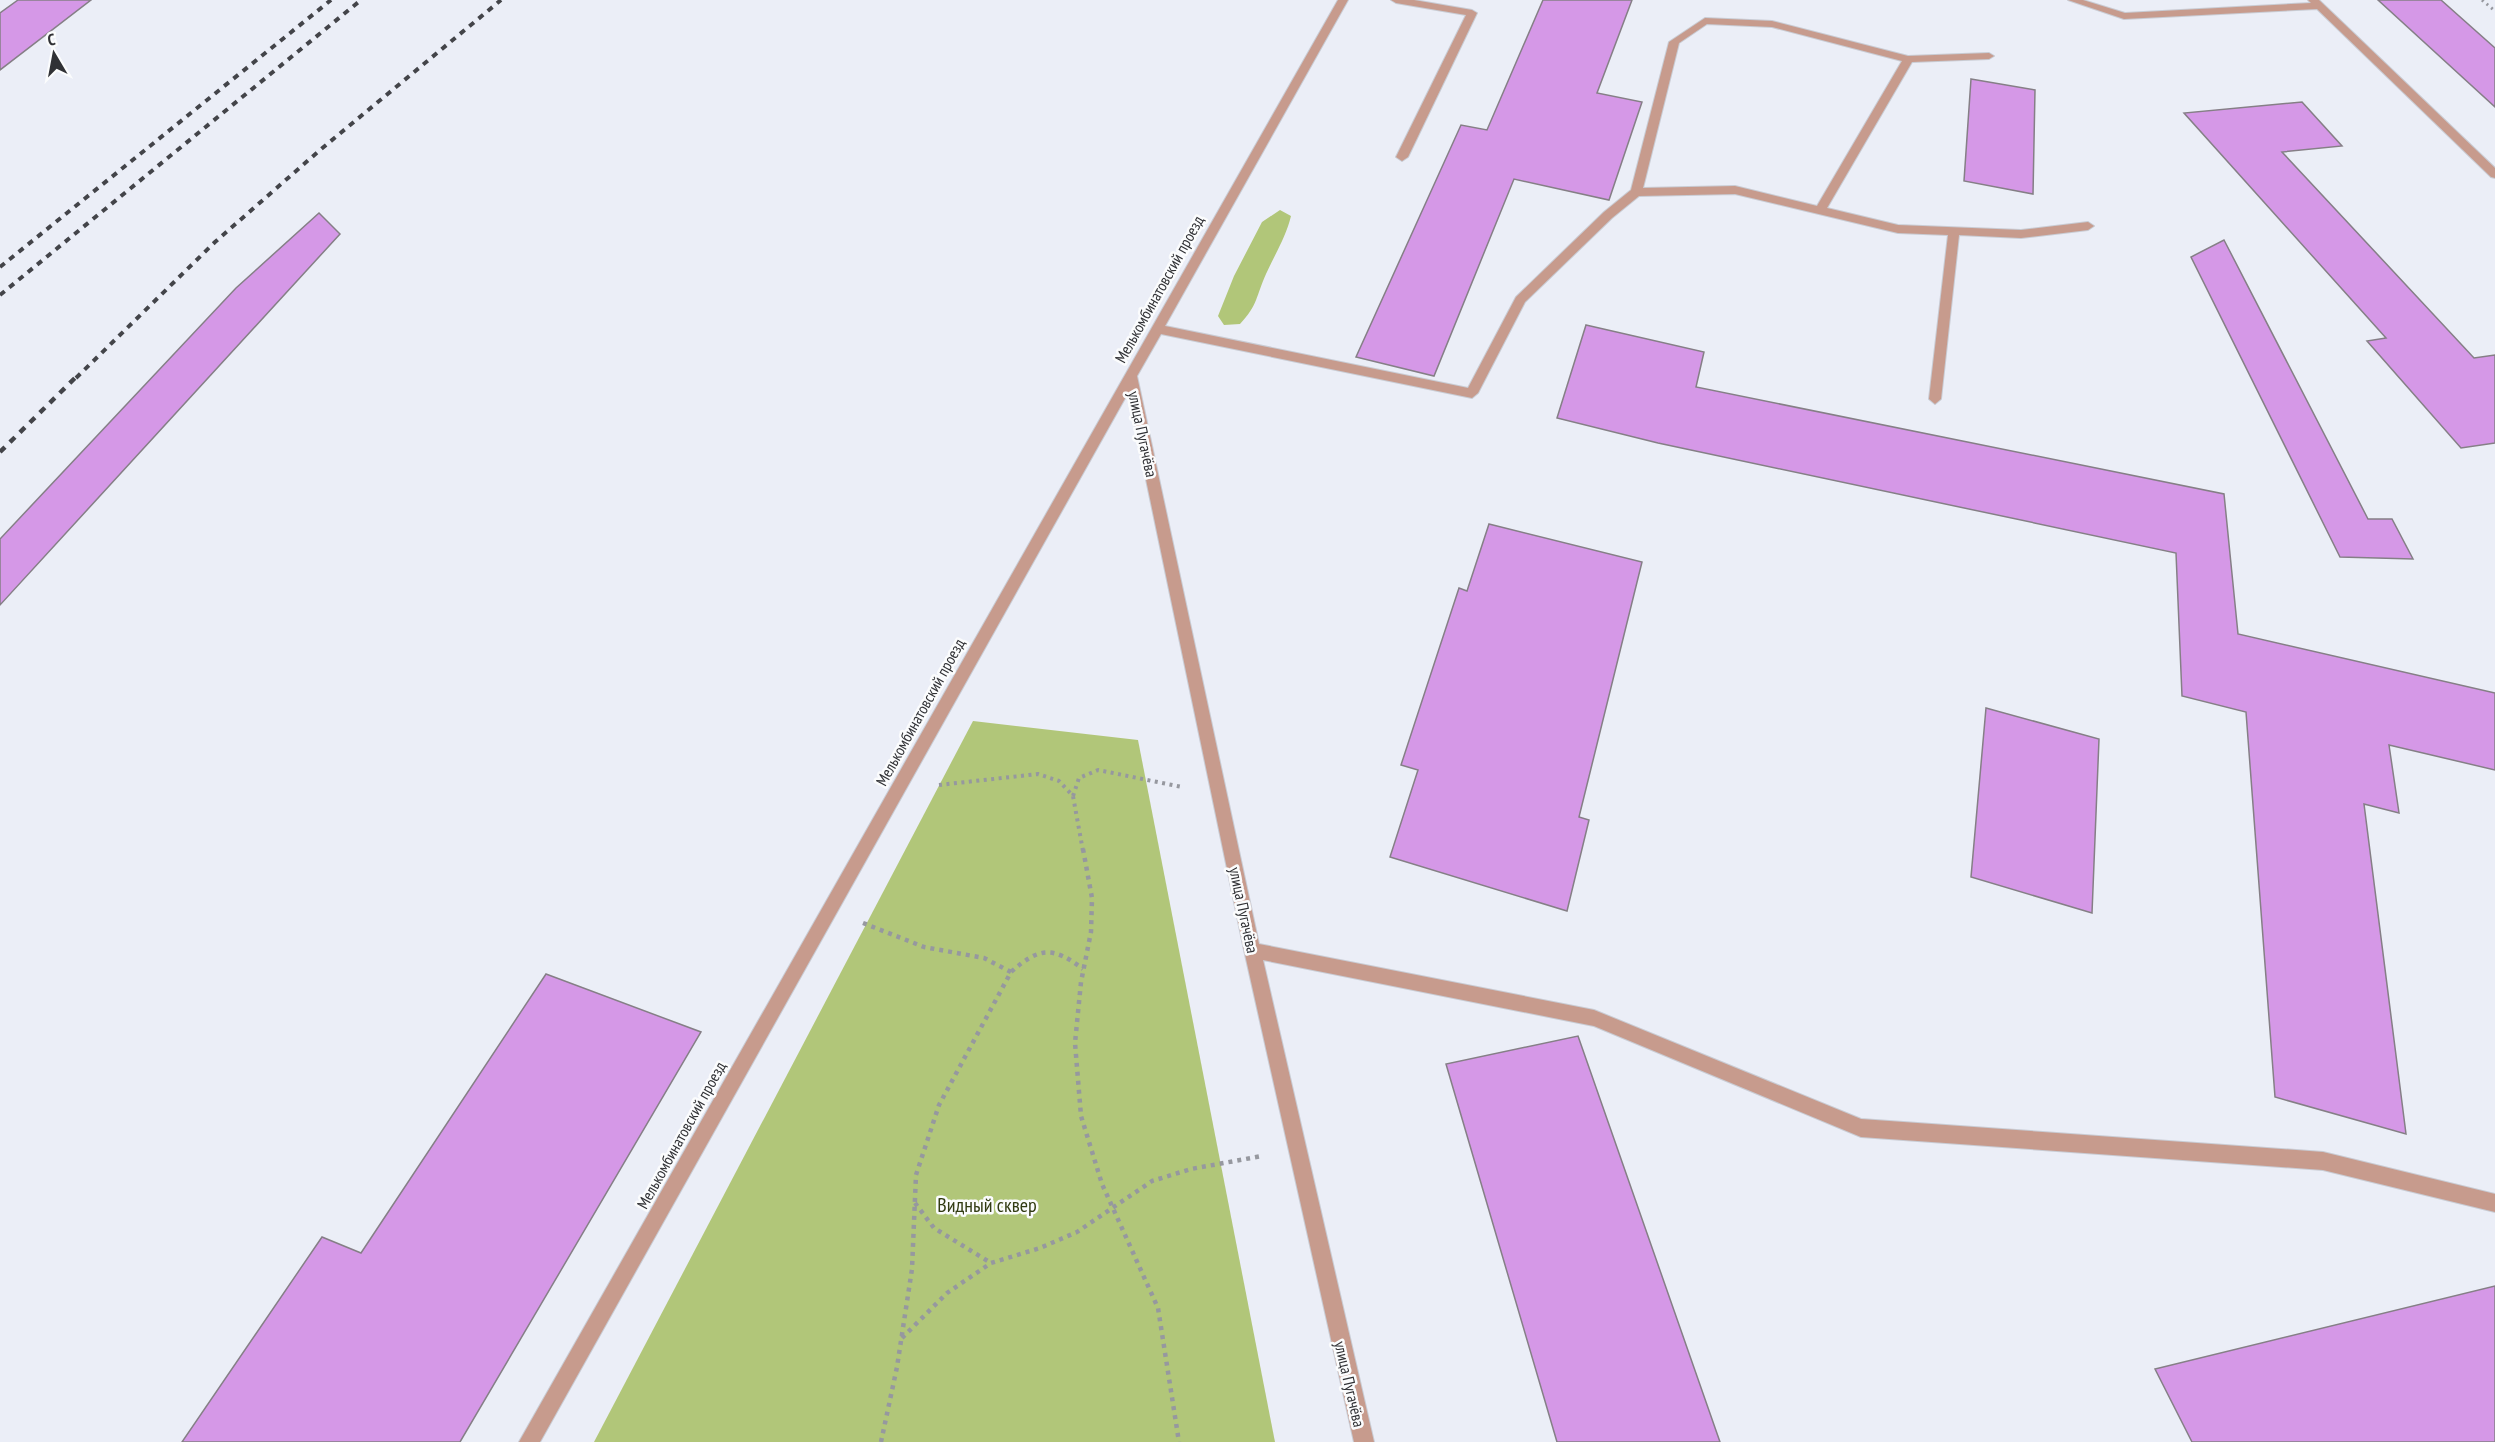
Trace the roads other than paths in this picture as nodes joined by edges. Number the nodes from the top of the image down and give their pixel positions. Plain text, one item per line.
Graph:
1 (1343, 0) edge
2 (1396, 0) edge
3 (2073, 0) edge
4 (2317, 3) edge
5 (1989, 56) dead end
6 (1908, 59) junction
7 (1402, 157) dead end
8 (2495, 174) edge
9 (1636, 192) junction
10 (1820, 211) junction
11 (2088, 226) dead end
12 (1954, 231) junction
13 (1157, 330) junction
14 (1131, 376) junction
15 (1935, 399) dead end
16 (1252, 950) junction
17 (2495, 1203) edge
18 (529, 1442) edge
19 (1364, 1442) edge

1 - 13 street, Мелькомбинатовский проезд
2 - 7 street
3 - 4 street
4 - 8 street
5 - 6 street
6 - 9 street
6 - 10 street
9 - 10 street
9 - 13 street
10 - 12 street
11 - 12 street
12 - 15 street
13 - 14 street, Мелькомбинатовский проезд
14 - 16 street, улица Пугачёва
14 - 18 street, Мелькомбинатовский проезд
16 - 17 street
16 - 19 street, улица Пугачёва

